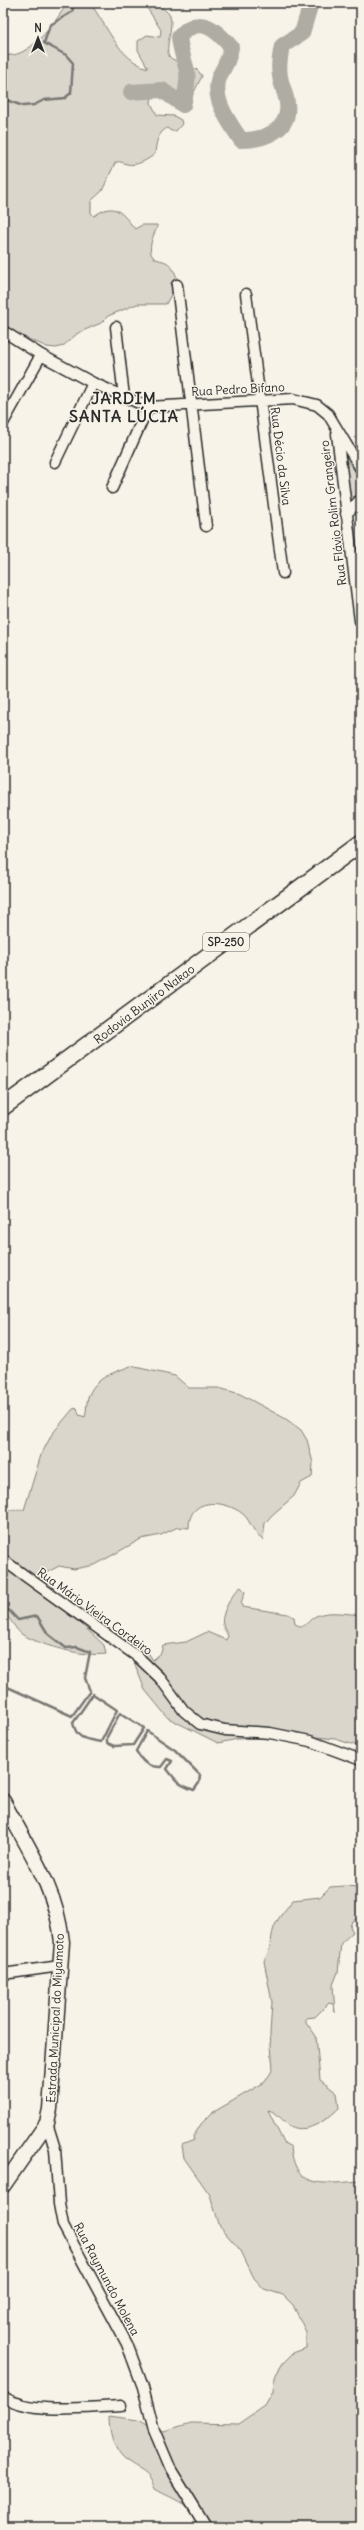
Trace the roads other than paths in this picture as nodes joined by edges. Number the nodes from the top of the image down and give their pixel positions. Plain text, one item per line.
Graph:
1 (177, 286) dead end
2 (246, 294) dead end
3 (116, 327) dead end
4 (3, 331) edge
5 (41, 355) junction
6 (93, 383) junction
7 (124, 397) junction
8 (261, 400) junction
9 (192, 405) junction
10 (148, 407) junction
11 (3, 423) edge
12 (336, 426) junction
13 (55, 462) dead end
14 (361, 470) edge
15 (112, 488) dead end
16 (361, 499) edge
17 (346, 514) junction
18 (206, 526) dead end
19 (283, 573) dead end
20 (360, 621) dead end
21 (361, 843) edge
22 (3, 1107) edge
23 (3, 1560) edge
24 (361, 1760) edge
25 (3, 1801) edge
26 (60, 1966) junction
27 (3, 1974) edge
28 (47, 2123) junction
29 (3, 2186) edge
30 (3, 2397) edge
31 (122, 2406) dead end
32 (206, 2527) edge

1 - 9 street
2 - 8 street, Rua Décio da Silva
3 - 7 street
4 - 5 street, Rua Pedro Bifano
5 - 6 street, Rua Pedro Bifano
5 - 11 street
6 - 7 street, Rua Pedro Bifano
6 - 13 street
7 - 10 street, Rua Pedro Bifano
8 - 9 street, Rua Pedro Bifano
8 - 12 street, Rua Pedro Bifano
8 - 19 street, Rua Décio da Silva
9 - 10 street, Rua Pedro Bifano
9 - 18 street
10 - 15 street
12 - 14 street, Rua Pedro Bifano
12 - 17 street, Rua Flávio Rolim Grangeiro
16 - 17 street
17 - 20 street, Rua Flávio Rolim Grangeiro
21 - 22 main road, Rodovia Bunjiro Nakao / SP-250
23 - 24 street, Rua Mário Vieira Cordeiro
25 - 26 street, Estrada Municipal do Miyamoto
26 - 27 street
26 - 28 street, Estrada Municipal do Miyamoto
28 - 29 street, Estrada Municipal do Miyamoto
28 - 32 street, Rua Raymundo Molena
30 - 31 street

